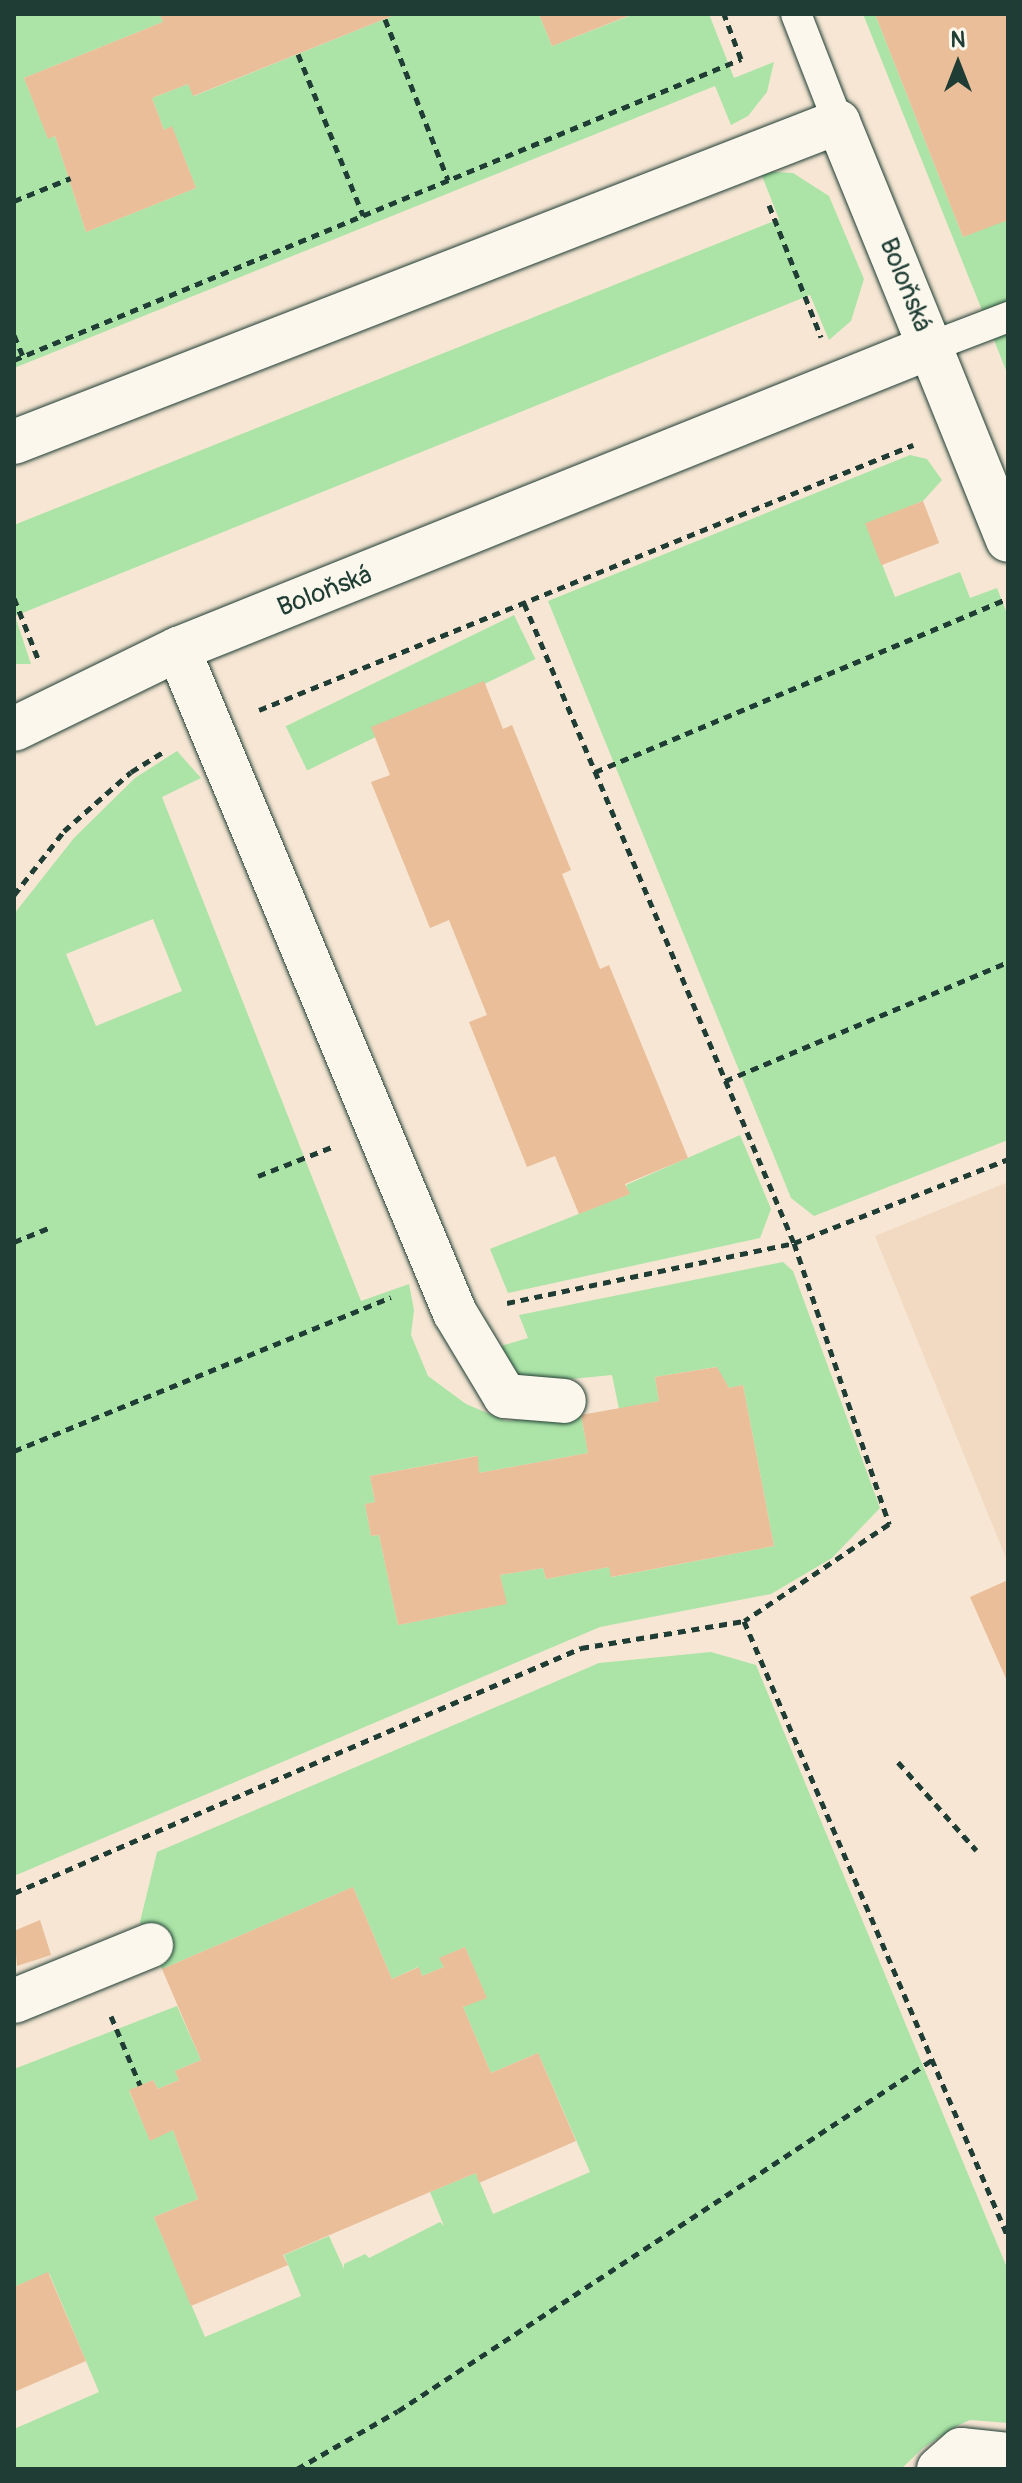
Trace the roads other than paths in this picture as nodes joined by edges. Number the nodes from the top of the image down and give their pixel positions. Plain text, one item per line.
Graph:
1 (796, 14) edge
2 (838, 122) junction
3 (1008, 317) edge
4 (930, 347) junction
5 (14, 442) edge
6 (1008, 540) edge
7 (178, 649) junction
8 (14, 729) edge
9 (564, 1401) dead end
10 (151, 1945) dead end
11 (14, 2001) edge
12 (1008, 2455) edge
13 (939, 2469) edge

1 - 2 lane
2 - 4 street, Boloňská
2 - 5 street
3 - 4 lane
4 - 6 street
4 - 7 street, Boloňská
7 - 8 street, Boloňská
7 - 9 street
10 - 11 street
12 - 13 street

